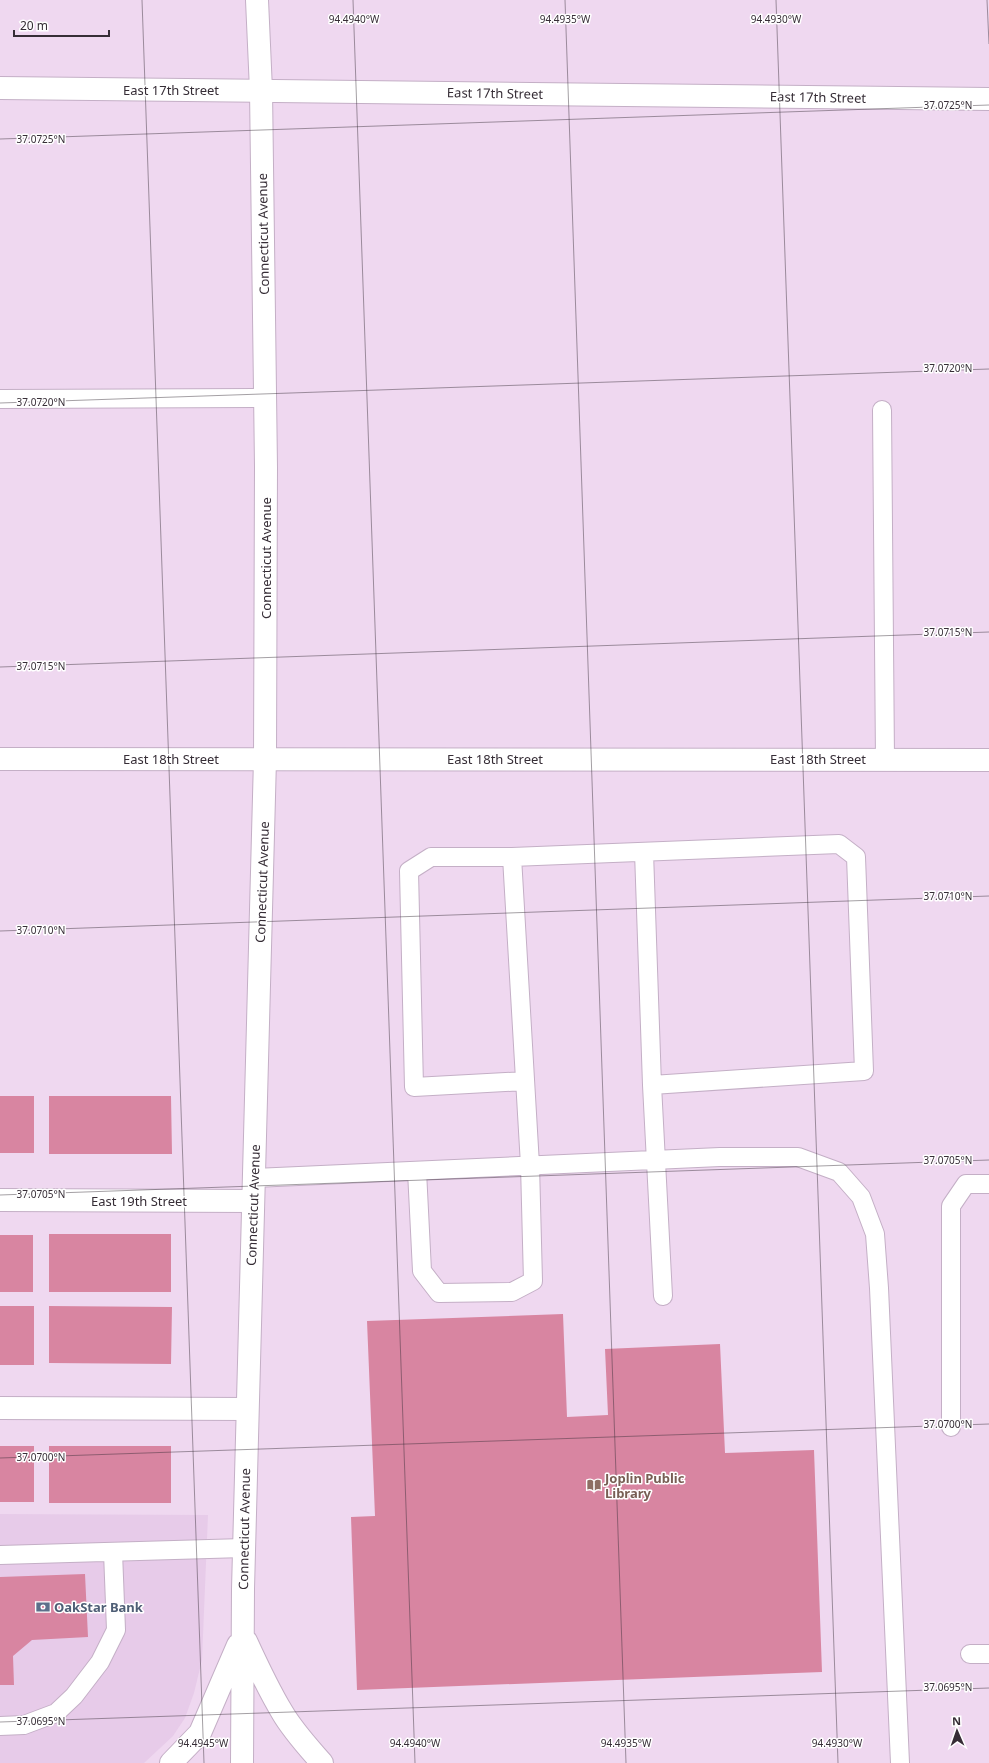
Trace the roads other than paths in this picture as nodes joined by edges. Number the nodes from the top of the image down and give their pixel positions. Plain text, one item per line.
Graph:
1 (257, 0) edge
2 (0, 88) edge
3 (261, 90) junction
4 (989, 99) edge
5 (265, 398) junction
6 (0, 399) edge
7 (882, 410) dead end
8 (0, 759) edge
9 (265, 759) junction
10 (885, 760) junction
11 (989, 760) edge
12 (644, 852) junction
13 (512, 857) junction
14 (525, 1081) junction
15 (652, 1085) junction
16 (657, 1160) junction
17 (530, 1166) junction
18 (417, 1171) junction
19 (254, 1178) junction
20 (989, 1184) edge
21 (0, 1200) edge
22 (253, 1201) junction
23 (663, 1296) dead end
24 (0, 1408) edge
25 (247, 1409) junction
26 (951, 1427) dead end
27 (244, 1548) junction
28 (113, 1552) junction
29 (0, 1555) edge
30 (243, 1634) junction
31 (970, 1654) dead end
32 (989, 1654) edge
33 (0, 1726) edge
34 (171, 1763) edge
35 (242, 1763) edge
36 (322, 1763) edge
37 (900, 1763) edge

1 - 3 street, Connecticut Avenue
2 - 3 street, East 17th Street
3 - 4 street, East 17th Street
3 - 5 street, Connecticut Avenue
5 - 6 lane
5 - 9 street, Connecticut Avenue
7 - 10 lane
8 - 9 street, East 18th Street
9 - 10 street, East 18th Street
9 - 19 street, Connecticut Avenue
10 - 11 street, East 18th Street
12 - 13 lane
12 - 15 lane
12 - 15 lane
13 - 14 lane
13 - 14 lane
14 - 17 lane
15 - 16 lane
16 - 17 lane
16 - 23 lane
16 - 37 lane
17 - 18 lane
17 - 18 lane
18 - 19 lane
19 - 22 street, Connecticut Avenue
20 - 26 lane
21 - 22 street, East 19th Street
22 - 25 street, Connecticut Avenue
24 - 25 street
25 - 27 street, Connecticut Avenue
27 - 28 lane
27 - 30 street, Connecticut Avenue
28 - 29 lane
28 - 33 lane
30 - 34 street
30 - 35 street, Connecticut Avenue
30 - 36 street
31 - 32 lane

